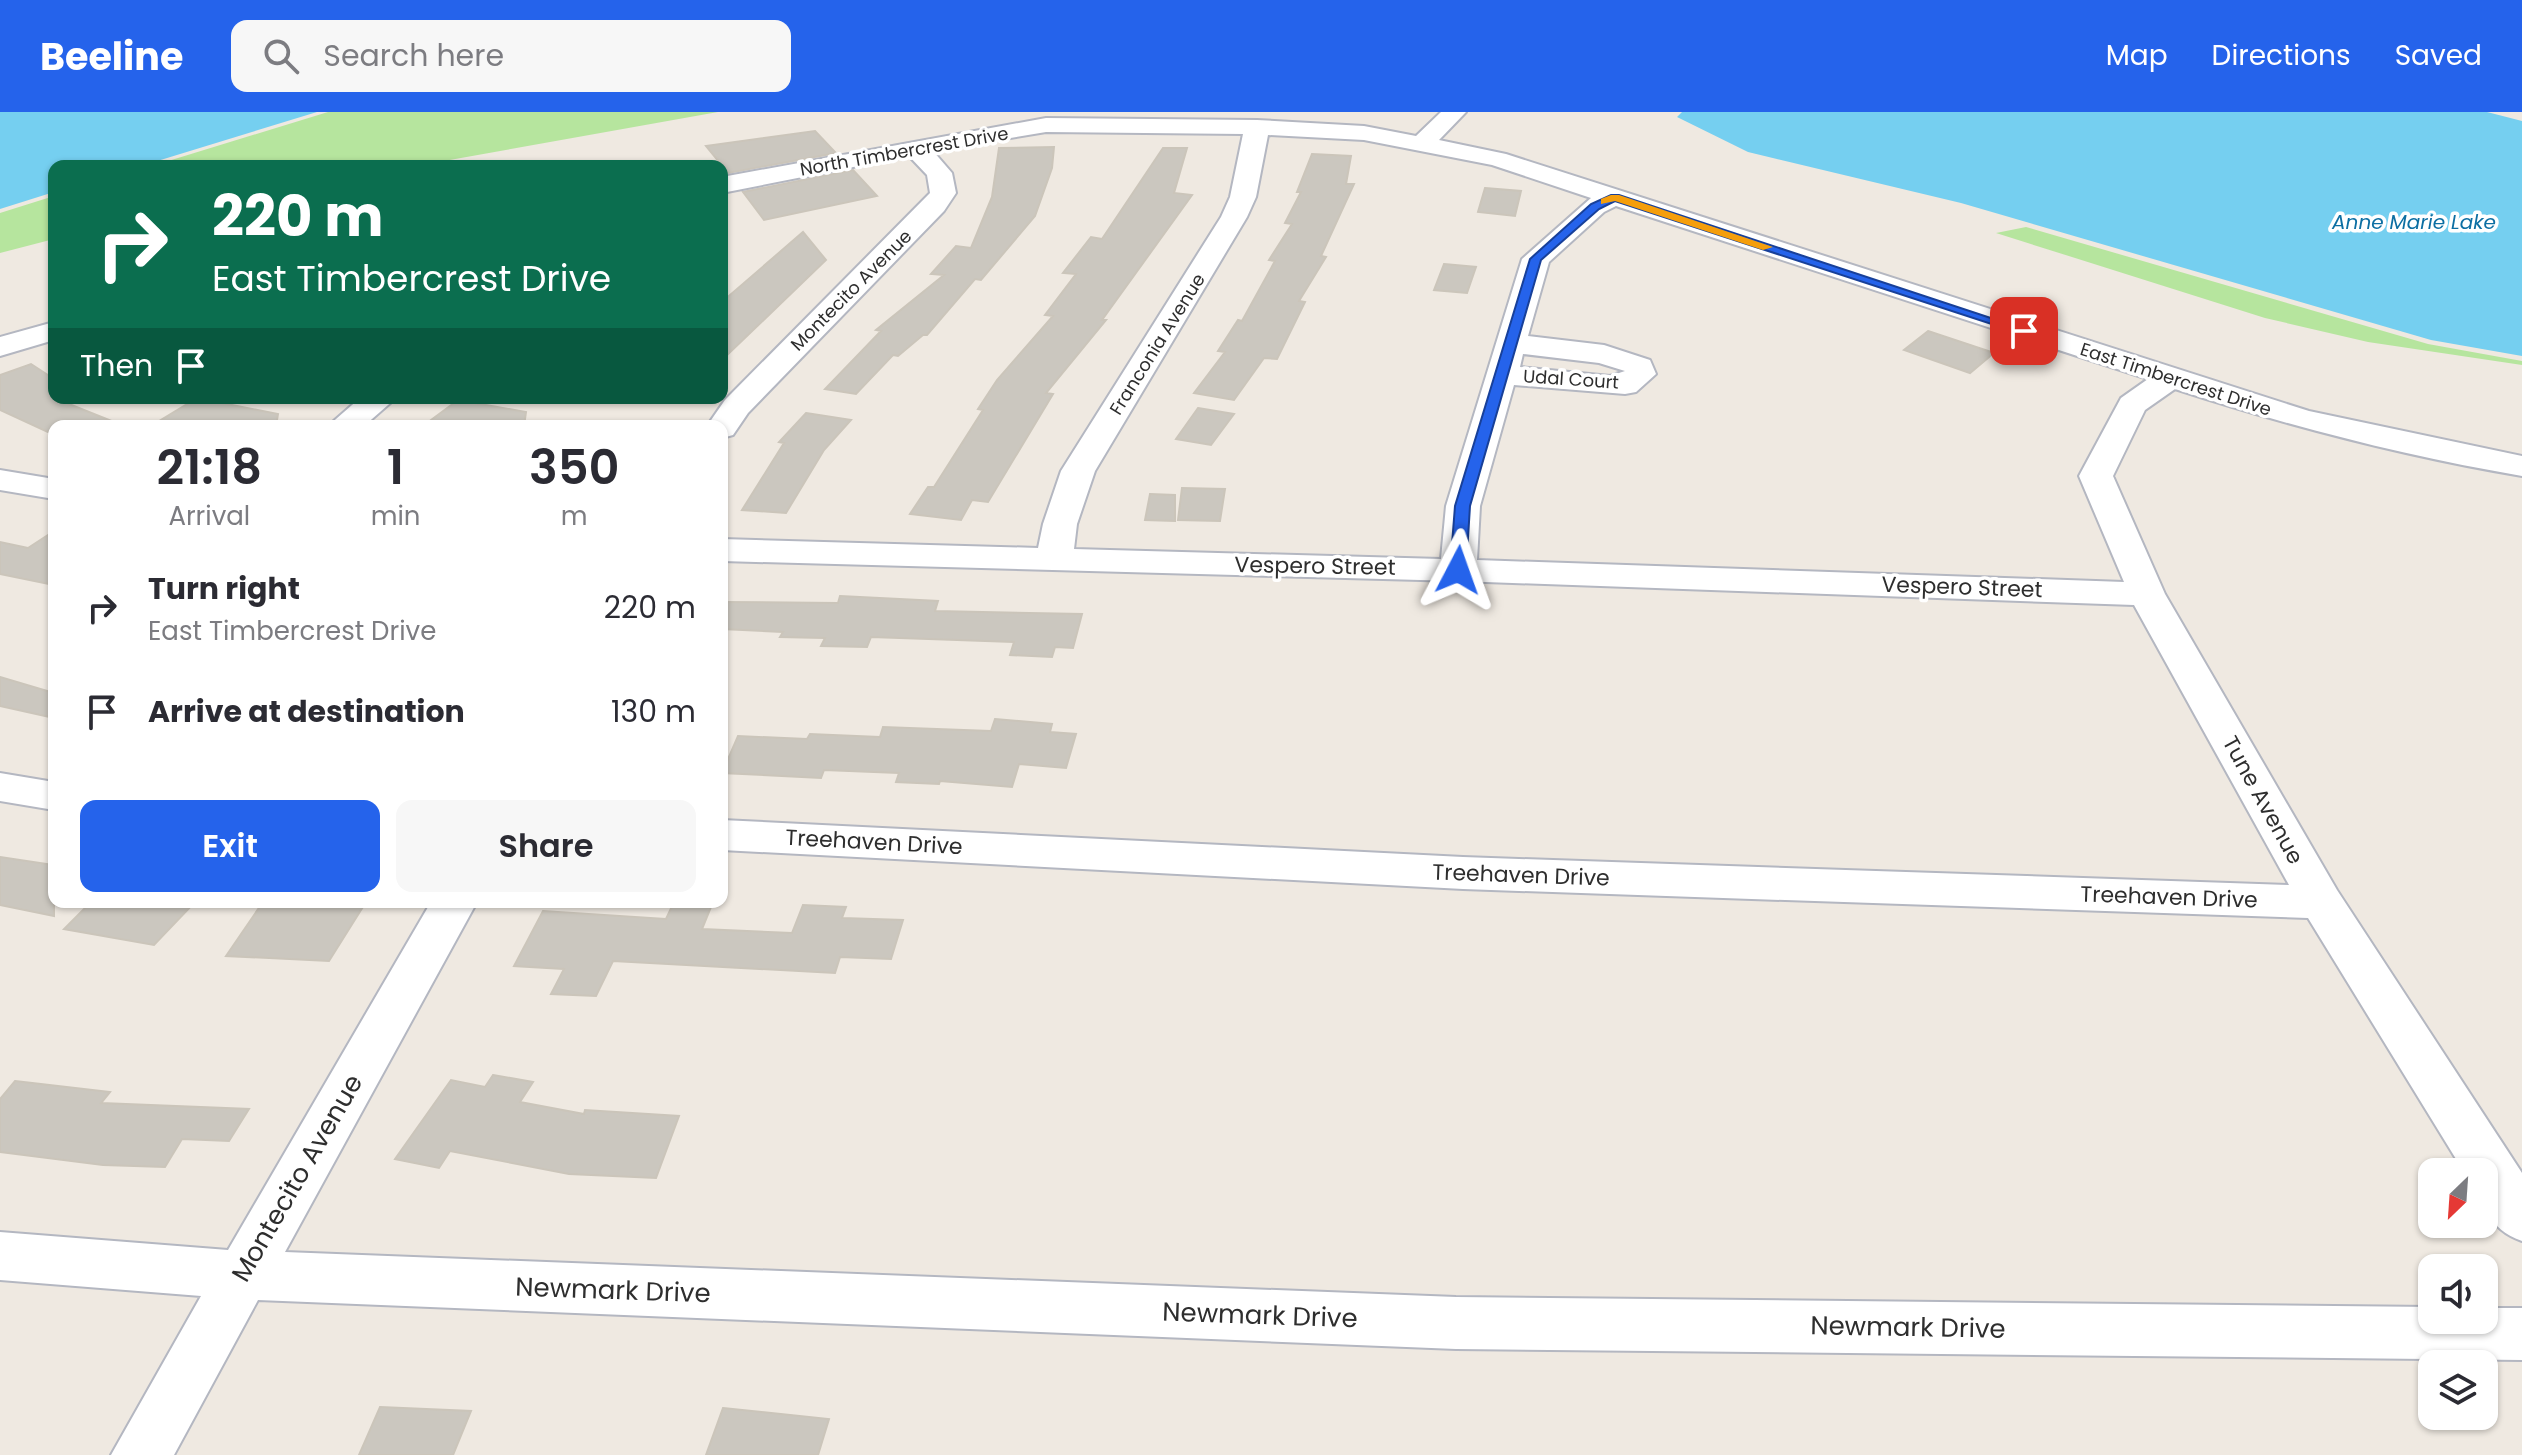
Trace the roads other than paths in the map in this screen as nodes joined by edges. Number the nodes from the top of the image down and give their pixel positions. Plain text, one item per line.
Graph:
1 (1454, 112) edge
2 (1257, 127) junction
3 (1423, 143) junction
4 (915, 147) junction
5 (728, 184) edge
6 (1615, 197) junction
7 (48, 333) edge
8 (1510, 343) junction
9 (0, 347) edge
10 (1502, 374) junction
11 (2170, 378) junction
12 (372, 404) edge
13 (352, 420) edge
14 (727, 420) edge
15 (2522, 466) edge
16 (0, 480) edge
17 (48, 488) edge
18 (728, 550) edge
19 (1054, 560) junction
20 (1458, 570) junction
21 (2147, 594) junction
22 (0, 787) edge
23 (48, 795) edge
24 (728, 835) edge
25 (2321, 902) junction
26 (451, 908) edge
27 (2522, 1218) edge
28 (0, 1256) edge
29 (241, 1275) junction
30 (2522, 1334) edge
31 (141, 1455) edge

1 - 3 street
2 - 3 street, North Timbercrest Drive
2 - 4 street, North Timbercrest Drive
2 - 19 street, Franconia Avenue
3 - 6 street, East Timbercrest Drive
4 - 5 street, North Timbercrest Drive
4 - 14 street, Montecito Avenue
6 - 8 street
6 - 11 street, East Timbercrest Drive
7 - 9 street
8 - 10 street
8 - 10 street, Udal Court
10 - 20 street
11 - 15 street, East Timbercrest Drive
11 - 21 street, Tune Avenue
12 - 13 street
16 - 17 street
18 - 19 street, Vespero Street
19 - 20 street, Vespero Street
20 - 21 street, Vespero Street
21 - 25 street, Tune Avenue
22 - 23 street
24 - 25 street, Treehaven Drive
25 - 27 street, Tune Avenue
26 - 29 street, Montecito Avenue
28 - 29 street, Newmark Drive
29 - 30 street, Newmark Drive
29 - 31 street, Montecito Avenue

